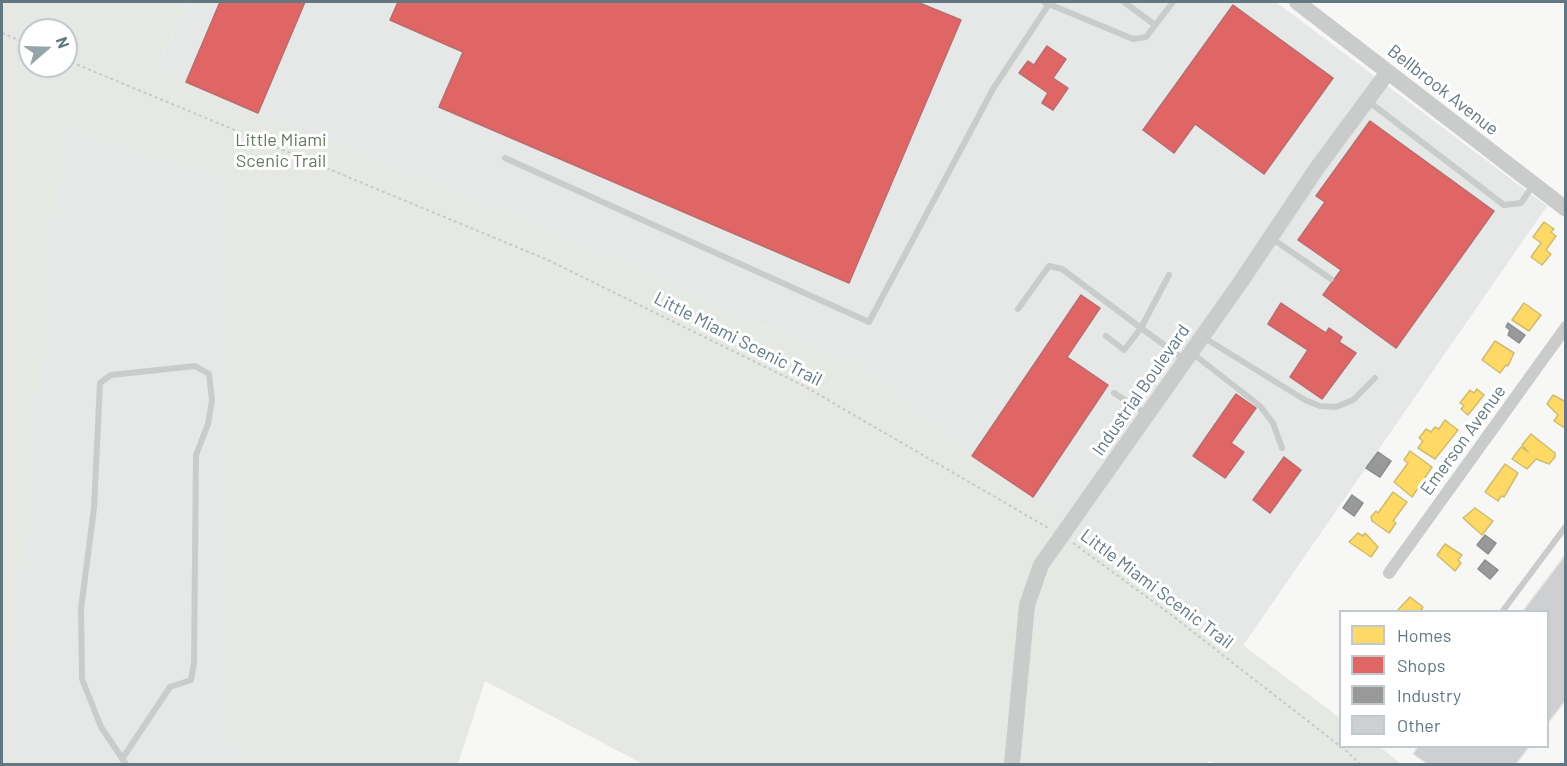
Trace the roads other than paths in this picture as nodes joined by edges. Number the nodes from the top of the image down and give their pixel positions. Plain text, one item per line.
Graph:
1 (1124, 2) edge
2 (1173, 2) edge
3 (1297, 2) edge
4 (1047, 3) edge
5 (1155, 25) junction
6 (1388, 72) junction
7 (1367, 100) junction
8 (505, 158) dead end
9 (1534, 184) junction
10 (1565, 209) edge
11 (1271, 237) junction
12 (1169, 275) dead end
13 (1331, 279) dead end
14 (1018, 309) dead end
15 (1566, 327) edge
16 (1141, 328) junction
17 (1106, 336) dead end
18 (1202, 336) junction
19 (1188, 356) junction
20 (1375, 378) dead end
21 (1114, 393) dead end
22 (1147, 414) junction
23 (1282, 448) dead end
24 (1566, 526) edge
25 (1389, 573) dead end
26 (1503, 610) edge
27 (124, 762) edge
28 (1012, 765) edge

1 - 5 lane
2 - 5 lane
3 - 6 street, Bellbrook Avenue
4 - 5 lane
4 - 8 lane
6 - 7 street, Industrial Boulevard
6 - 9 street, Bellbrook Avenue
7 - 9 lane
7 - 11 street, Industrial Boulevard
9 - 10 street, Bellbrook Avenue
11 - 13 lane
11 - 18 street, Industrial Boulevard
12 - 16 lane
14 - 16 lane
15 - 25 street, Emerson Avenue
16 - 17 lane
16 - 19 lane
18 - 19 street, Industrial Boulevard
18 - 20 lane
19 - 22 street, Industrial Boulevard
19 - 23 lane
21 - 22 lane
22 - 28 street, Industrial Boulevard
24 - 26 lane
27 - 27 lane

